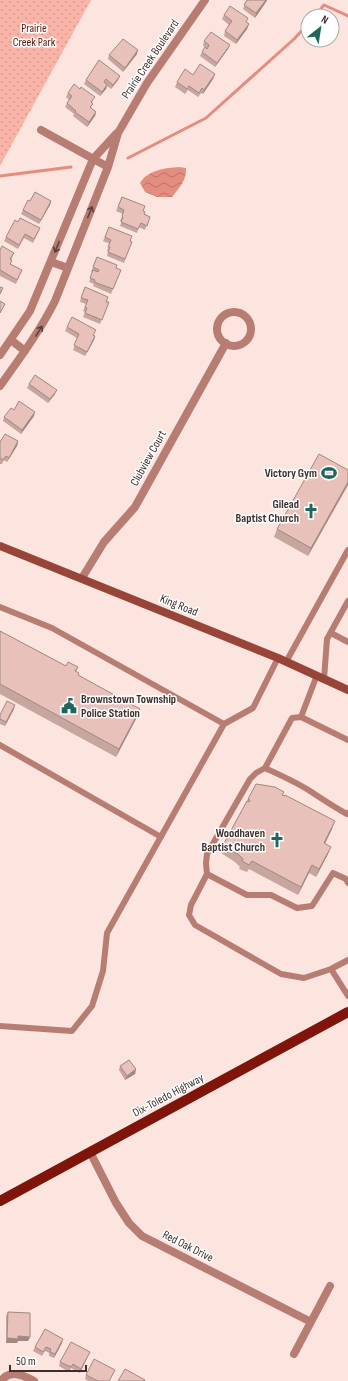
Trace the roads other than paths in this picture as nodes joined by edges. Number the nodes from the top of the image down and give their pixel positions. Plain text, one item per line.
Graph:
1 (205, 0) edge
2 (41, 130) dead end
3 (118, 133) junction
4 (93, 159) junction
5 (108, 167) junction
6 (51, 262) junction
7 (68, 268) junction
8 (11, 340) junction
9 (226, 343) junction
10 (25, 351) junction
11 (0, 355) edge
12 (0, 386) edge
13 (0, 546) edge
14 (348, 550) edge
15 (82, 578) junction
16 (348, 601) edge
17 (0, 607) edge
18 (331, 632) junction
19 (348, 642) edge
20 (282, 660) junction
21 (321, 677) junction
22 (348, 690) edge
23 (301, 717) junction
24 (224, 724) junction
25 (348, 740) edge
26 (0, 745) edge
27 (265, 768) junction
28 (348, 813) edge
29 (160, 837) junction
30 (208, 874) junction
31 (348, 883) edge
32 (348, 960) edge
33 (331, 969) junction
34 (348, 996) edge
35 (348, 1012) edge
36 (0, 1026) edge
37 (90, 1152) junction
38 (0, 1201) edge
39 (330, 1286) dead end
40 (311, 1322) junction
41 (294, 1354) dead end
42 (1, 1381) edge
43 (34, 1381) edge

1 - 3 street, Prairie Creek Boulevard
2 - 4 street
3 - 4 street, Prairie Creek Boulevard
3 - 5 street, Prairie Creek Boulevard
4 - 5 street
4 -> 6 street, Prairie Creek Boulevard
7 -> 5 street, Prairie Creek Boulevard
6 - 7 street
6 - 8 street, Prairie Creek Boulevard
10 -> 7 street, Prairie Creek Boulevard
8 - 10 street
8 - 11 street, Prairie Creek Boulevard
9 - 9 street
9 - 15 street, Clubview Court
10 - 12 street, Prairie Creek Boulevard
13 - 15 main road, King Road
14 - 20 lane
15 - 20 main road, King Road
16 - 18 lane
17 - 24 lane
18 - 19 lane
18 - 21 lane
20 - 21 main road, King Road
20 - 24 lane
21 - 22 main road, King Road
21 - 23 lane
23 - 25 lane
23 - 27 lane
24 - 29 lane
26 - 29 lane
27 - 28 lane
27 - 30 lane
29 - 36 lane
30 - 31 lane
30 - 33 lane
32 - 33 lane
33 - 34 lane
35 - 37 main road, Dix-Toledo Highway
37 - 38 main road, Dix-Toledo Highway
37 - 40 street, Red Oak Drive
39 - 40 street
40 - 41 street
42 - 43 street

